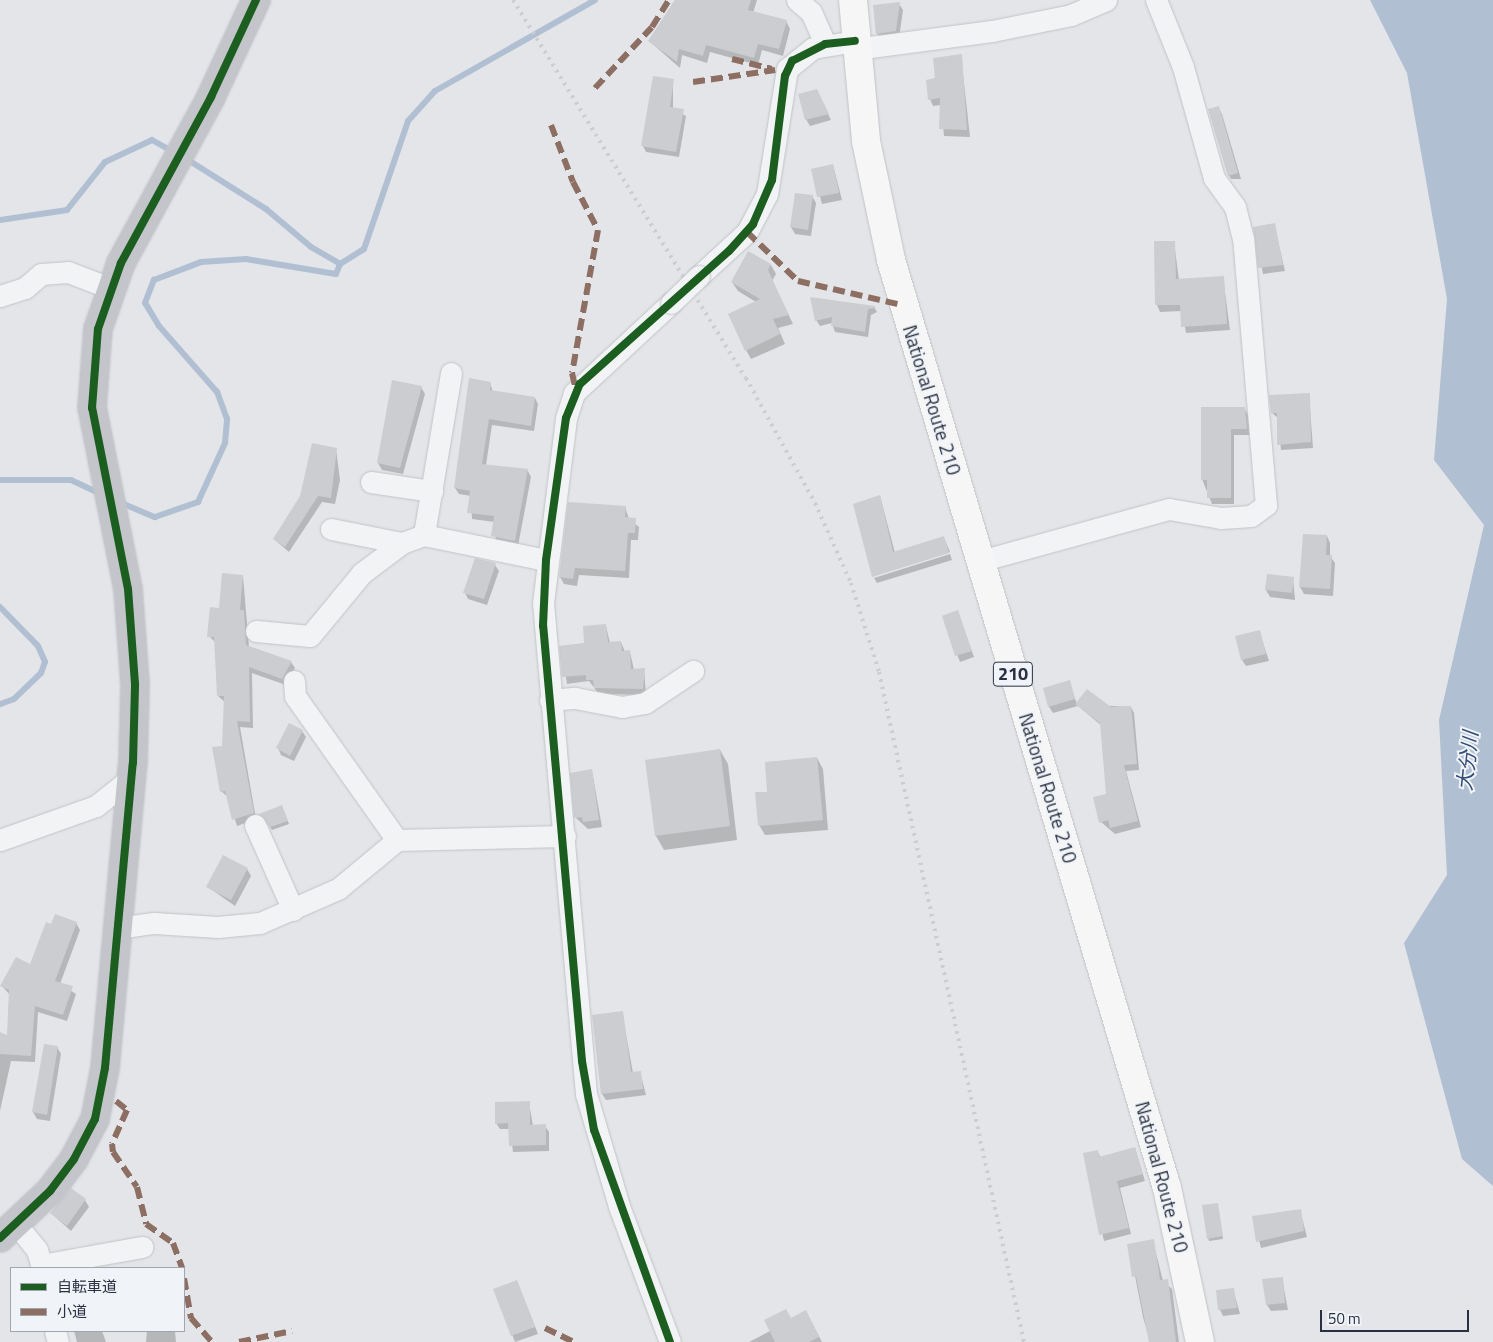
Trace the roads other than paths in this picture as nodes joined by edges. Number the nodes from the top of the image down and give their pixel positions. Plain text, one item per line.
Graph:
1 (256, 0) edge
2 (797, 0) edge
3 (853, 0) edge
4 (1106, 0) edge
5 (1156, 0) edge
6 (824, 44) junction
7 (855, 45) junction
8 (110, 288) junction
9 (0, 296) edge
10 (451, 374) dead end
11 (371, 482) dead end
12 (432, 491) junction
13 (331, 529) dead end
14 (424, 535) junction
15 (402, 543) junction
16 (546, 560) junction
17 (980, 561) junction
18 (256, 631) dead end
19 (693, 671) dead end
20 (294, 680) dead end
21 (550, 700) junction
22 (131, 778) junction
23 (255, 824) dead end
24 (565, 836) junction
25 (0, 840) edge
26 (398, 840) junction
27 (294, 910) junction
28 (117, 928) junction
29 (8, 1231) edge
30 (142, 1247) dead end
31 (42, 1267) edge
32 (670, 1342) edge
33 (1200, 1342) edge

1 - 8 street
2 - 6 street
3 - 7 highway, National Route 210 / 210
4 - 7 street
5 - 17 street
6 - 7 street
6 - 16 street, bridge
7 - 17 highway, National Route 210 / 210
8 - 9 street
8 - 22 street
10 - 12 street
11 - 12 street
12 - 14 street
13 - 15 street
14 - 15 street
14 - 16 street
15 - 18 street
16 - 21 street
17 - 33 highway, National Route 210 / 210
19 - 21 street
20 - 26 street
21 - 24 street
22 - 25 street
22 - 28 street
23 - 27 street
24 - 26 street
24 - 32 street
26 - 27 street
27 - 28 street
28 - 29 street
29 - 31 street
30 - 31 street

